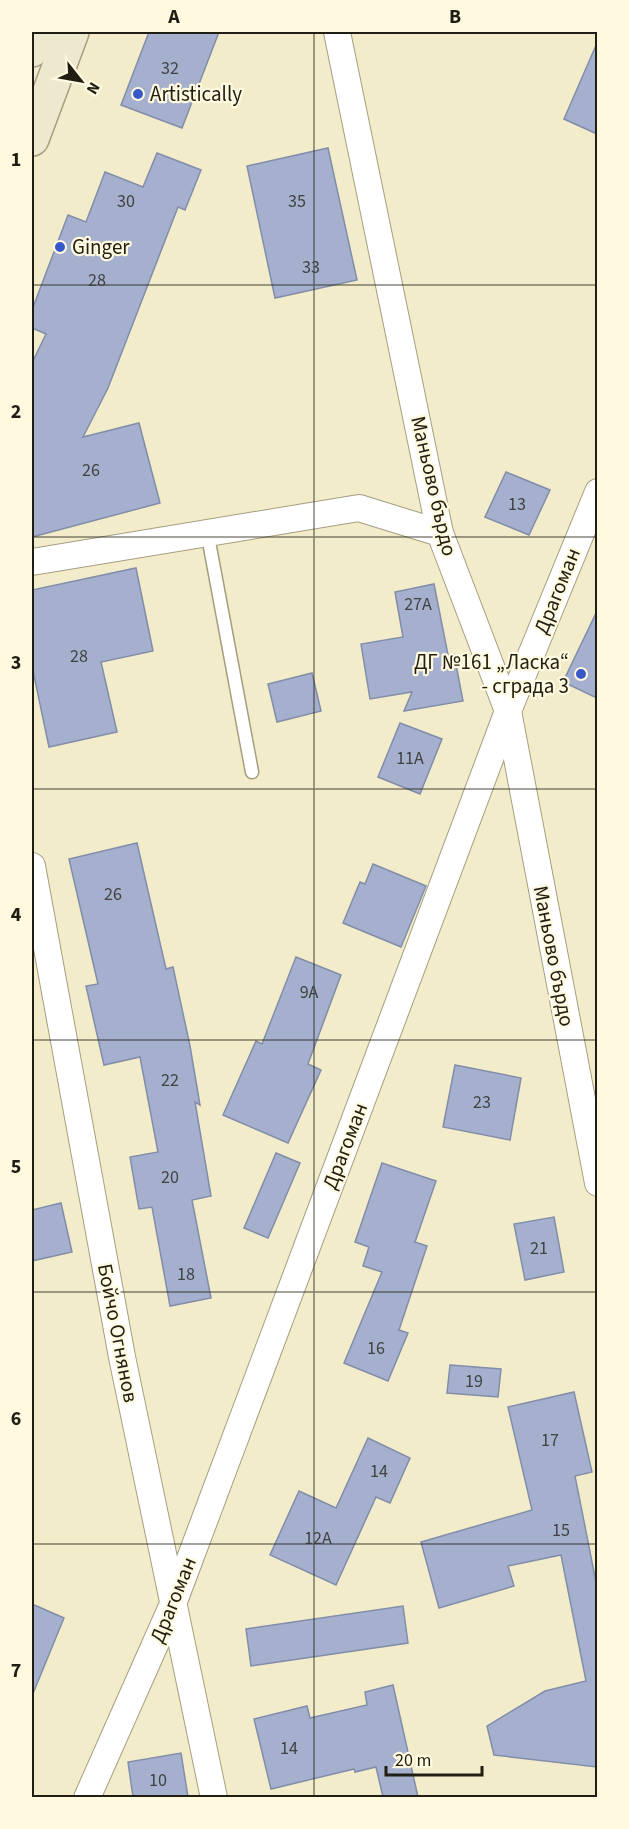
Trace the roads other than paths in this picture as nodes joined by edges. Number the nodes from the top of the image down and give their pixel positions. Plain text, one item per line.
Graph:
1 (72, 32) edge
2 (337, 32) edge
3 (32, 139) edge
4 (597, 492) edge
5 (207, 531) junction
6 (440, 533) junction
7 (32, 561) edge
8 (508, 711) junction
9 (252, 772) dead end
10 (32, 866) edge
11 (586, 1063) edge
12 (597, 1183) edge
13 (172, 1604) junction
14 (87, 1797) edge
15 (214, 1797) edge

1 - 3 street
2 - 6 street, Маньово бърдо
4 - 8 street, Драгоман
5 - 6 street
5 - 7 street
5 - 9 lane
6 - 8 street, Маньово бърдо
8 - 11 street, Маньово бърдо
8 - 13 street, Драгоман
10 - 13 street, Бойчо Огнянов
11 - 12 street, Маньово бърдо
13 - 14 street, Драгоман
13 - 15 street, Бойчо Огнянов

